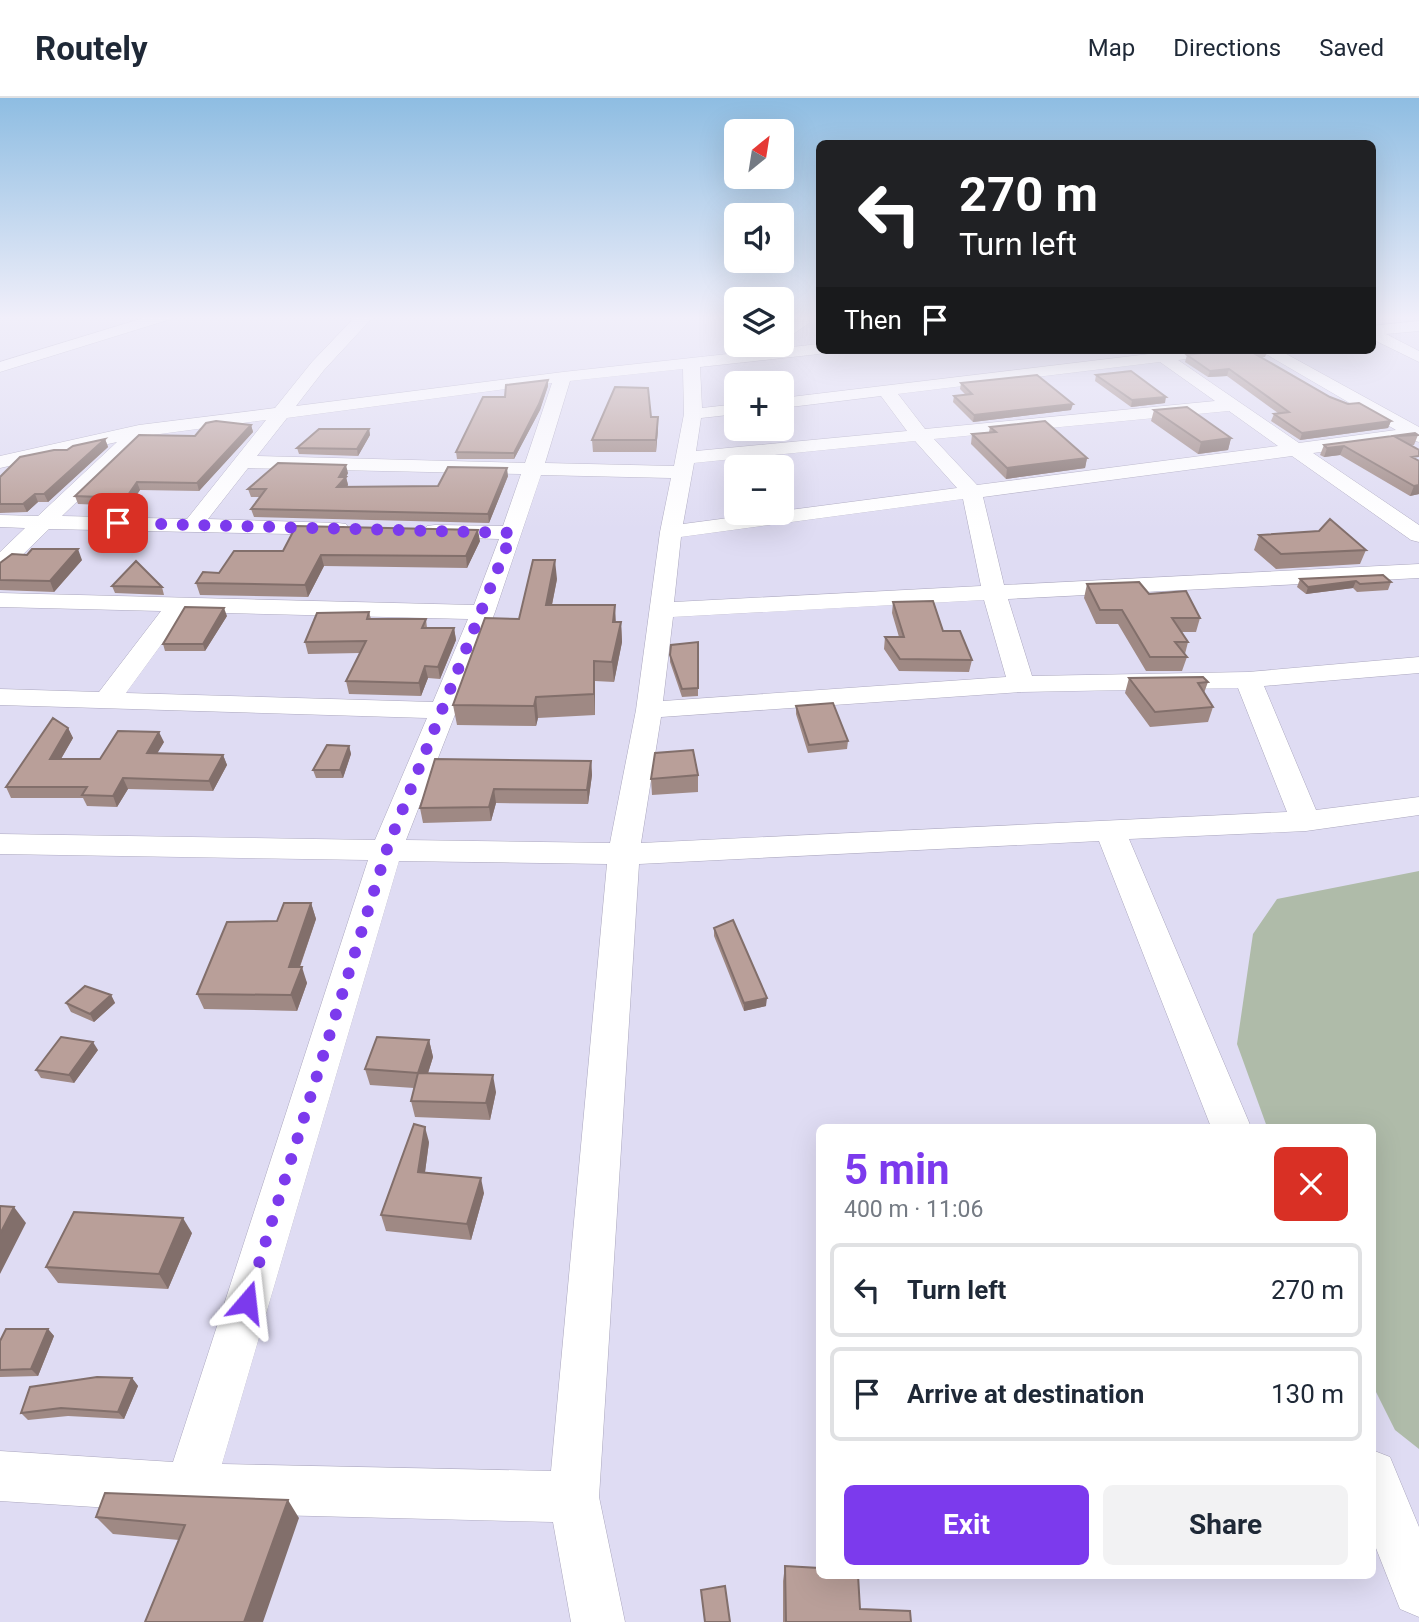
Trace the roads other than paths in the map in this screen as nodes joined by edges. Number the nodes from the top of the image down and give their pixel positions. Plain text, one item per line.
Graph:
1 (303, 387) edge
2 (480, 387) edge
3 (560, 387) edge
4 (692, 387) edge
5 (914, 387) edge
6 (1207, 387) edge
7 (1334, 387) edge
8 (886, 391) junction
9 (794, 402) edge
10 (1232, 405) junction
11 (724, 410) edge
12 (284, 411) junction
13 (693, 414) junction
14 (138, 431) junction
15 (1418, 434) edge
16 (920, 435) junction
17 (1296, 449) junction
18 (0, 462) edge
19 (243, 462) junction
20 (683, 465) junction
21 (533, 467) junction
22 (972, 492) junction
23 (0, 521) edge
24 (43, 522) junction
25 (193, 525) junction
26 (359, 529) edge
27 (415, 531) edge
28 (671, 532) junction
29 (512, 533) junction
30 (1419, 535) edge
31 (0, 564) edge
32 (1419, 570) edge
33 (994, 593) junction
34 (0, 600) edge
35 (178, 605) junction
36 (661, 610) junction
37 (483, 612) junction
38 (1419, 665) edge
39 (1248, 680) junction
40 (1021, 684) junction
41 (0, 697) edge
42 (107, 700) junction
43 (443, 710) junction
44 (649, 710) junction
45 (1419, 806) edge
46 (1306, 821) junction
47 (1111, 832) junction
48 (0, 844) edge
49 (387, 849) junction
50 (624, 854) junction
51 (1230, 1124) edge
52 (0, 1476) edge
53 (1376, 1485) edge
54 (190, 1488) junction
55 (575, 1497) junction
56 (1419, 1590) edge
57 (598, 1622) edge

1 - 12 street
2 - 12 street
3 - 21 street
4 - 13 street
5 - 8 street
6 - 10 street
7 - 15 street
8 - 9 street
8 - 16 street
10 - 16 street
10 - 17 street
11 - 13 street
12 - 14 street
12 - 19 street
13 - 20 street
14 - 18 street
14 - 24 street
15 - 17 street
16 - 20 street
16 - 22 street
17 - 22 street
17 - 30 street
19 - 21 street
19 - 25 street
20 - 21 street
20 - 28 street
21 - 29 street
22 - 28 street
22 - 33 street
23 - 24 street
24 - 25 street
24 - 31 street
25 - 26 street
27 - 29 street
28 - 36 street
29 - 37 street
32 - 33 street
33 - 36 street
33 - 40 street
34 - 35 street
35 - 37 street
35 - 42 street
36 - 44 street
37 - 43 street
38 - 39 street
39 - 40 street
39 - 46 street
40 - 44 street
41 - 42 street
42 - 43 street
43 - 49 street
44 - 50 street
45 - 46 street
46 - 47 street
47 - 50 street
47 - 51 street
48 - 49 street
49 - 50 street
49 - 54 street
50 - 55 street
52 - 54 street
53 - 56 street
54 - 55 street
55 - 57 street

